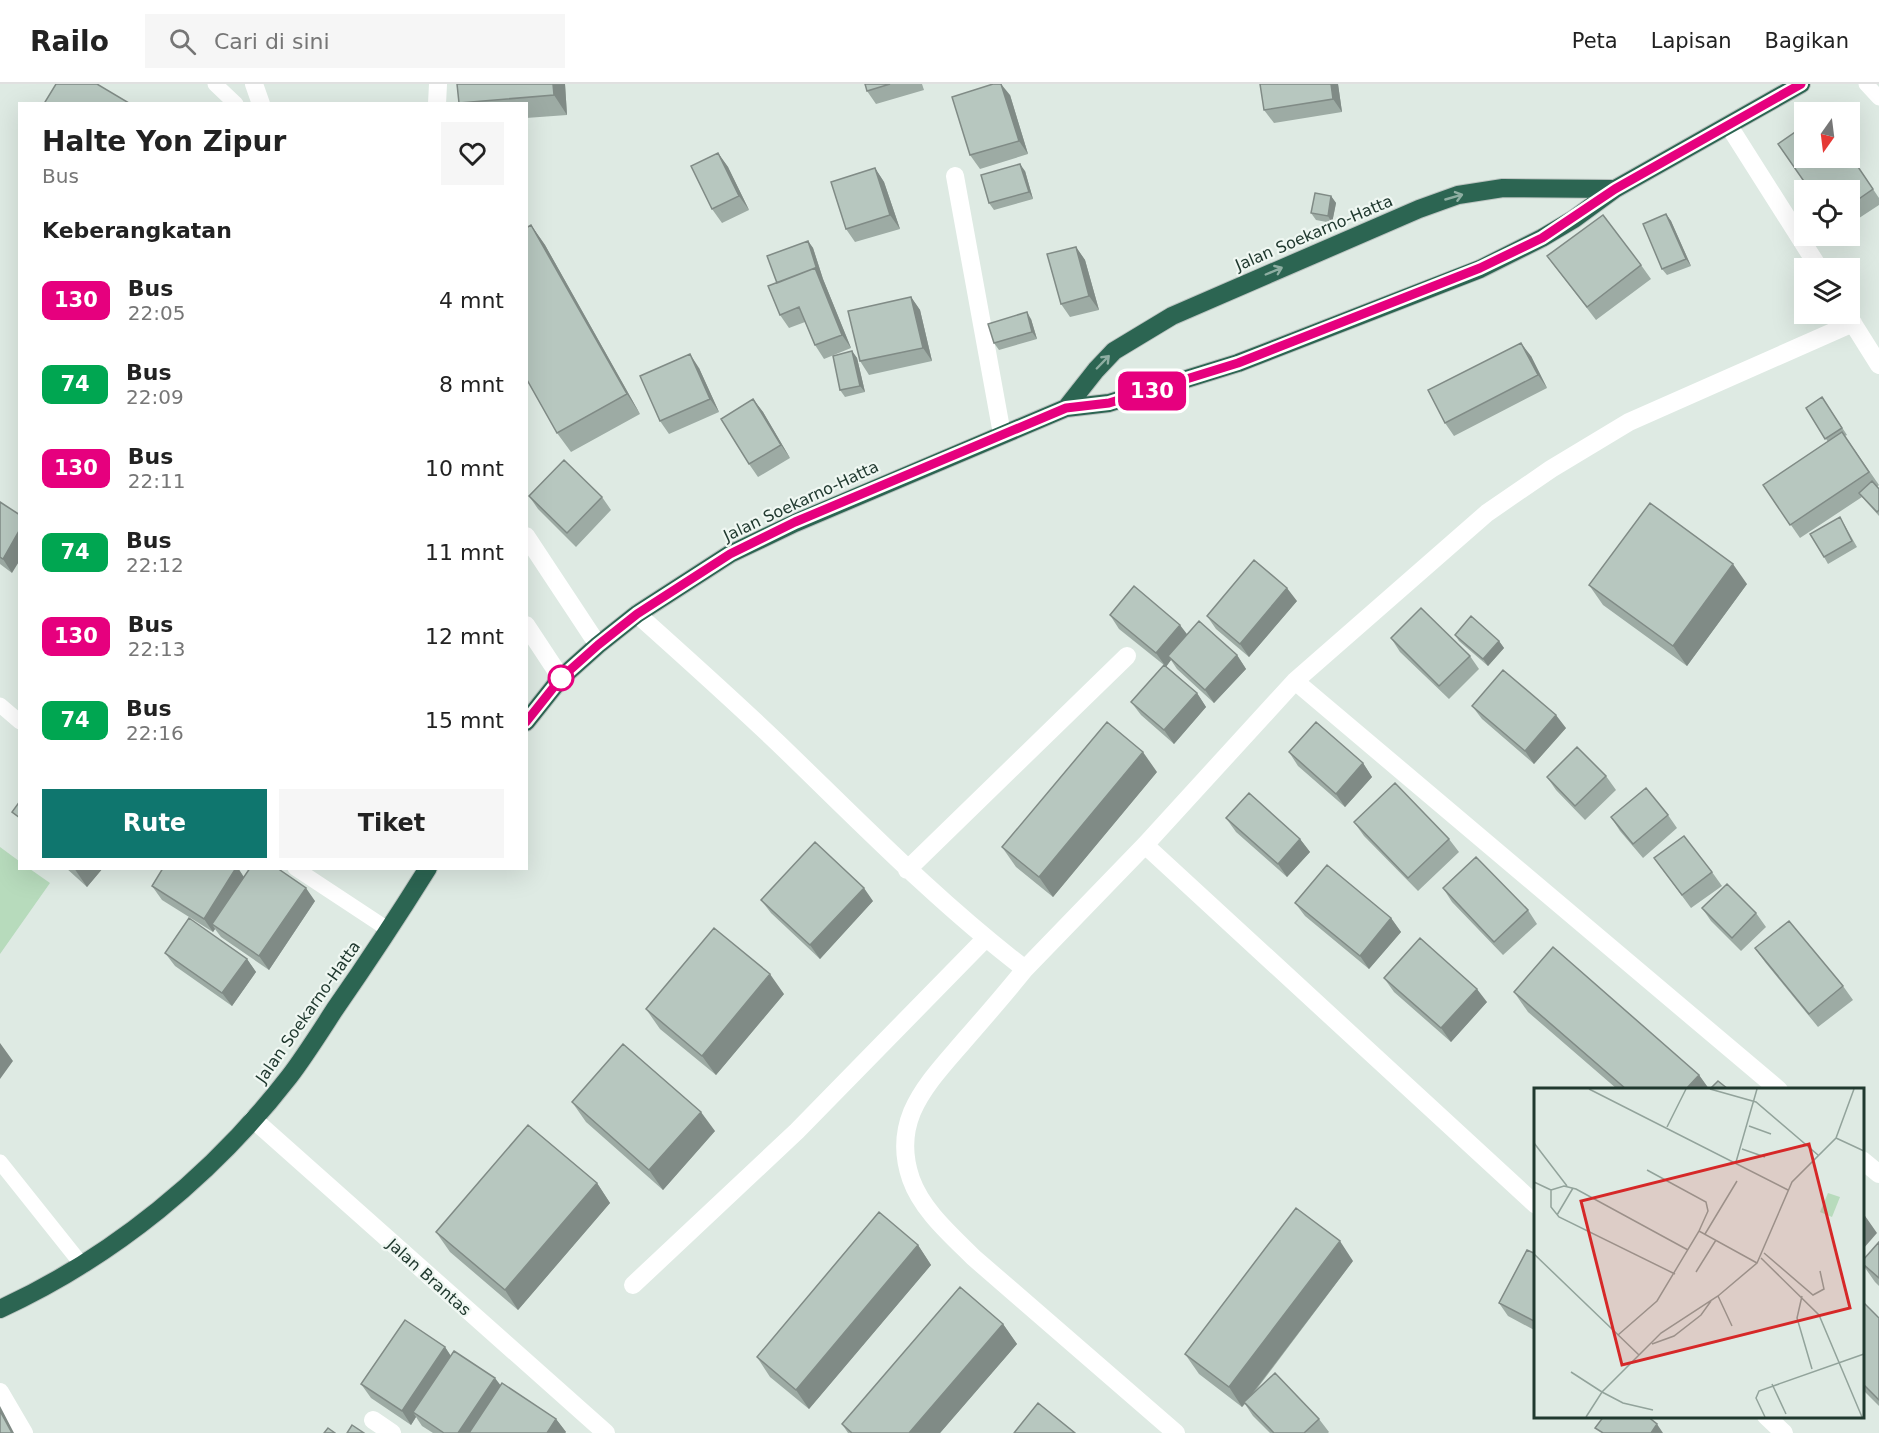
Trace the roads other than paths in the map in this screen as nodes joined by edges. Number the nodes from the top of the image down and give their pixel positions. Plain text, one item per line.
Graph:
1 (215, 84) edge
2 (254, 84) edge
3 (438, 84) edge
4 (1801, 84) edge
5 (1866, 84) edge
6 (1879, 98) edge
7 (234, 102) edge
8 (260, 102) edge
9 (437, 102) edge
10 (1729, 126) junction
11 (955, 176) dead end
12 (1615, 189) junction
13 (1812, 258) edge
14 (1837, 324) edge
15 (1854, 324) edge
16 (1879, 365) edge
17 (1066, 408) junction
18 (1002, 434) junction
19 (528, 539) edge
20 (637, 614) junction
21 (528, 628) edge
22 (598, 645) junction
23 (1127, 656) dead end
24 (561, 678) junction
25 (1295, 681) junction
26 (0, 705) edge
27 (528, 719) edge
28 (18, 720) edge
29 (1145, 845) junction
30 (298, 870) edge
31 (427, 870) edge
32 (907, 870) junction
33 (389, 930) junction
34 (985, 939) junction
35 (1025, 969) junction
36 (1778, 1088) edge
37 (253, 1119) junction
38 (1864, 1161) edge
39 (0, 1162) edge
40 (1879, 1174) edge
41 (1534, 1203) edge
42 (83, 1266) junction
43 (633, 1285) dead end
44 (0, 1309) edge
45 (0, 1392) edge
46 (1768, 1418) edge
47 (373, 1420) dead end
48 (602, 1432) edge
49 (24, 1433) edge
50 (392, 1433) edge
51 (1176, 1433) edge
52 (1784, 1433) edge

1 - 7 lane
2 - 8 street
3 - 9 street
4 - 10 highway, Jalan Soekarno-Hatta
5 - 6 lane
10 - 12 highway, Jalan Soekarno-Hatta
10 - 13 street
11 - 18 street
12 - 17 highway, Jalan Soekarno-Hatta
17 -> 12 highway, Jalan Soekarno-Hatta
14 - 25 street
15 - 16 street
17 - 18 highway, Jalan Soekarno-Hatta
18 - 20 highway, Jalan Soekarno-Hatta
19 - 22 street
20 - 22 highway, Jalan Soekarno-Hatta
20 - 32 street
21 - 24 street
22 - 24 highway, Jalan Soekarno-Hatta
23 - 32 street
24 - 27 highway, Jalan Soekarno-Hatta
25 - 29 street
25 - 36 street
26 - 28 lane
29 - 35 street
29 - 41 street
30 - 33 lane
31 - 33 highway, Jalan Soekarno-Hatta
32 - 34 street
33 - 37 highway, Jalan Soekarno-Hatta
34 - 35 street
34 - 43 street
35 - 51 street
37 - 42 highway, Jalan Soekarno-Hatta
37 - 48 street, Jalan Brantas
38 - 40 street
39 - 42 lane
42 - 44 highway, Jalan Soekarno-Hatta
45 - 49 street
46 - 52 street
47 - 50 street

